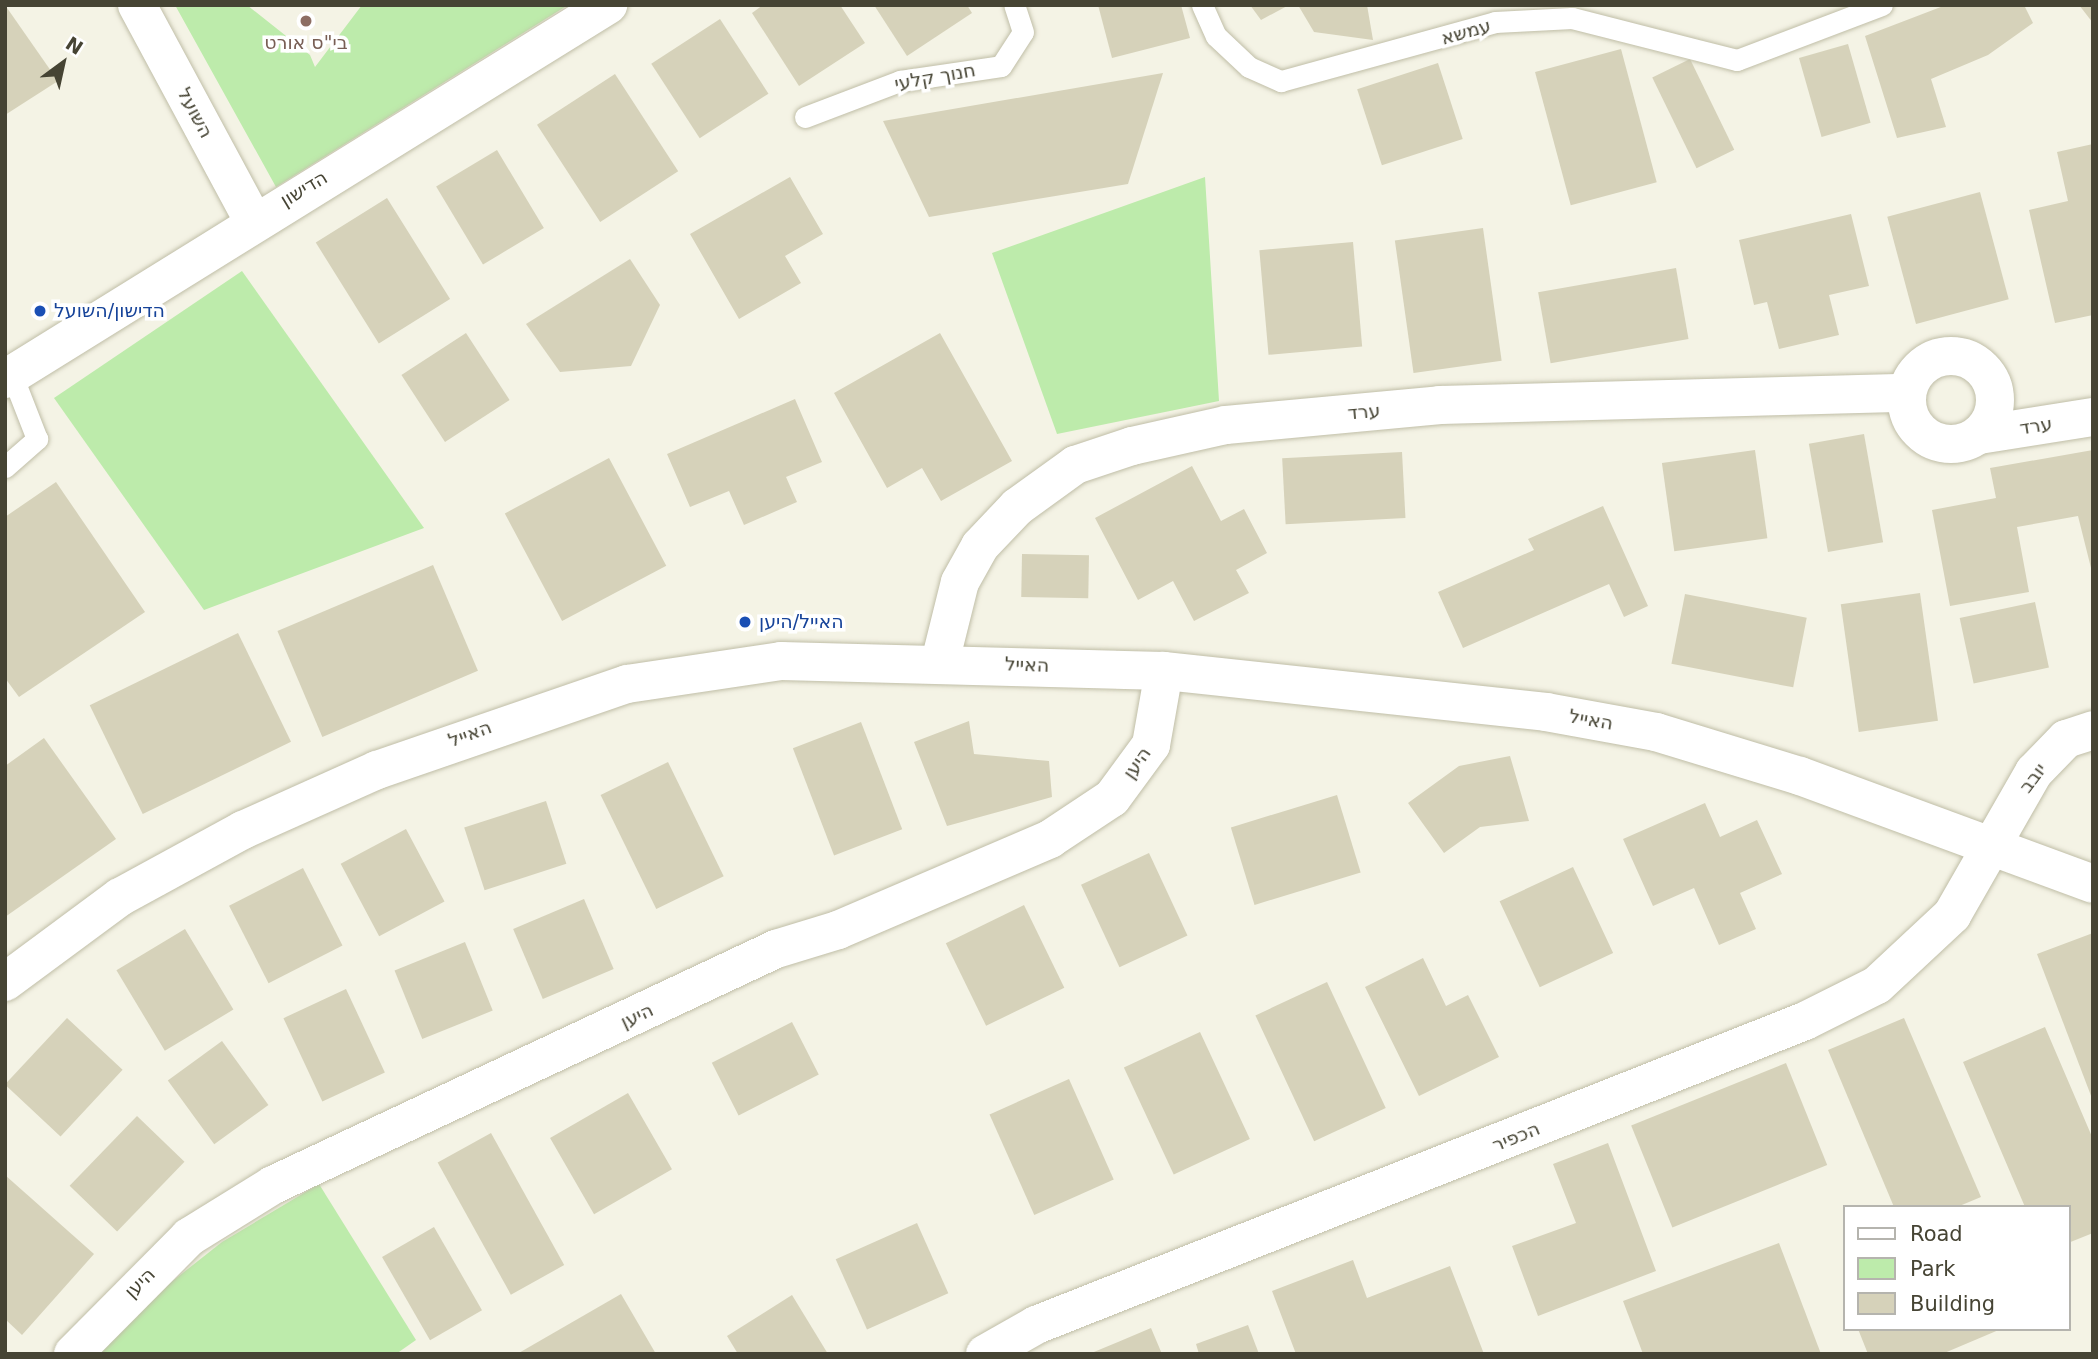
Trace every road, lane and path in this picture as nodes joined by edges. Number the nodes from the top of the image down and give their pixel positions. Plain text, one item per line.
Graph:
1 (137, 5) edge
2 (608, 5) edge
3 (1014, 5) edge
4 (1202, 5) edge
5 (1882, 5) edge
6 (805, 117) dead end
7 (253, 220) junction
8 (9, 377) edge
9 (1907, 393) junction
10 (2093, 417) edge
11 (1979, 435) junction
12 (5, 467) edge
13 (940, 662) junction
14 (1164, 671) junction
15 (2093, 730) edge
16 (1989, 843) junction
17 (2093, 884) edge
18 (5, 982) edge
19 (73, 1354) edge
20 (985, 1354) edge

1 - 7 street, השועל
2 - 7 street, הדישון
3 - 6 lane, חנוך קלעי
4 - 5 lane, עמשא
7 - 8 street, הדישון
8 - 12 lane
9 - 11 street
9 - 11 street
9 - 13 street, ערד
10 - 11 street, ערד
13 - 14 street, האייל
13 - 18 street, האייל
14 - 16 street, האייל
14 - 19 street, היען
15 - 16 street, יובב
16 - 17 street, האייל
16 - 20 street, הכפיר

